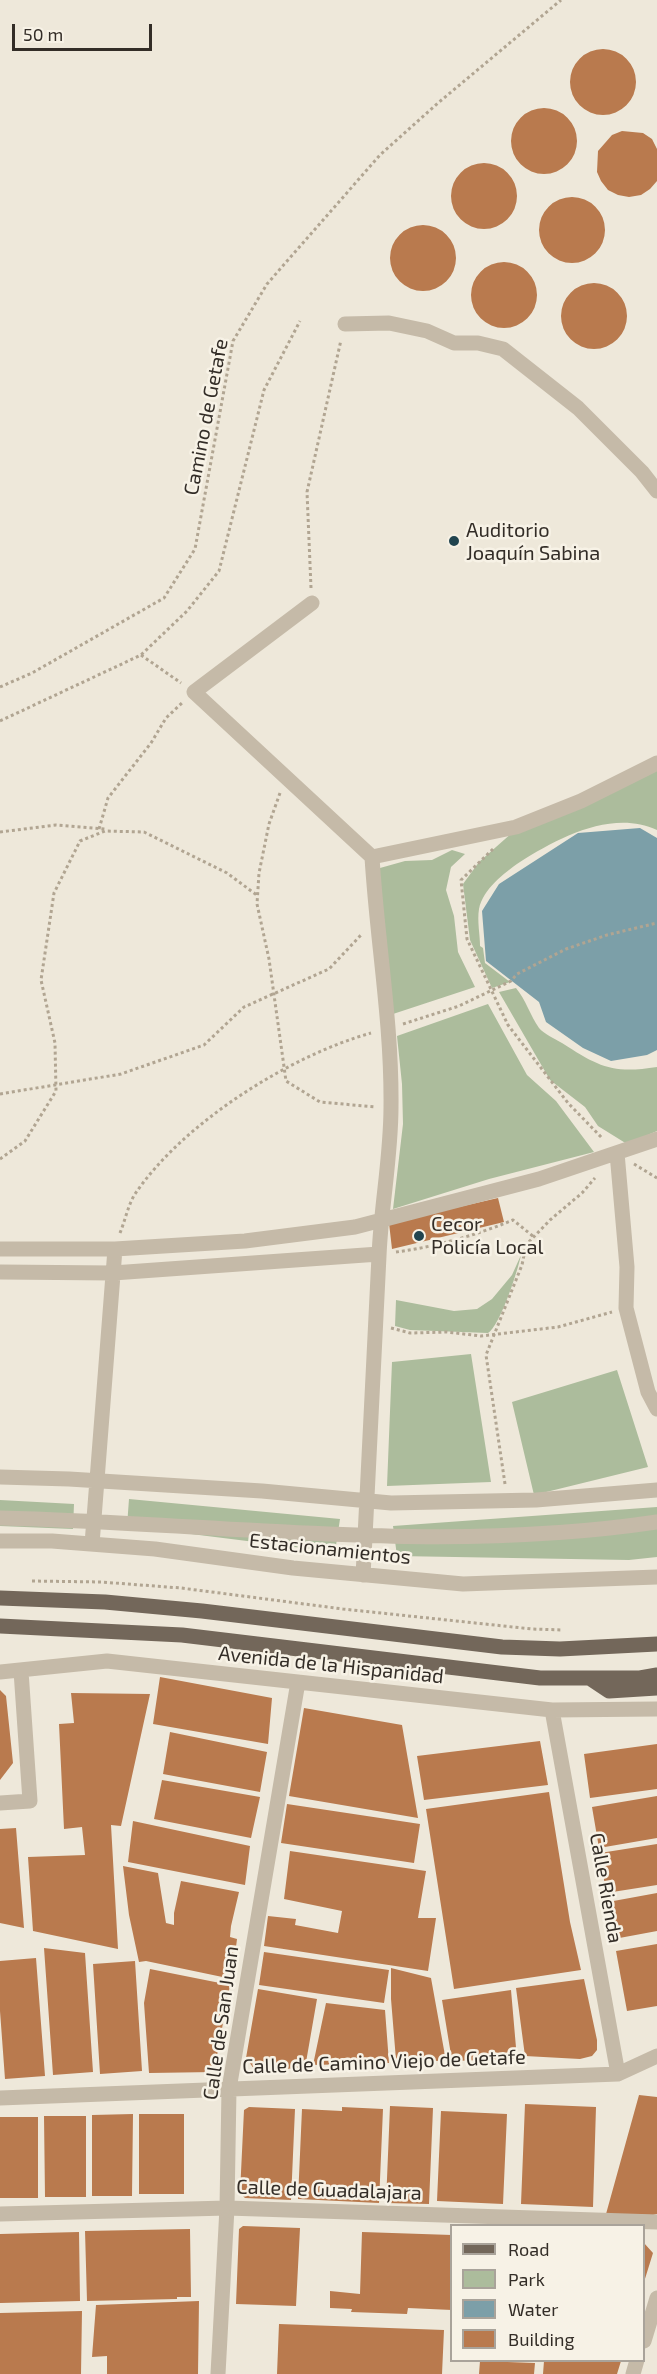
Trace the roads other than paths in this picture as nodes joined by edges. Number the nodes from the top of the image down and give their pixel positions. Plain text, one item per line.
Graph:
1 (345, 324) road end
2 (657, 491) edge
3 (312, 603) road end
4 (657, 763) edge
5 (372, 857) junction
6 (657, 1139) edge
7 (617, 1153) junction
8 (383, 1220) junction
9 (115, 1249) junction
10 (0, 1250) edge
11 (379, 1254) junction
12 (0, 1272) edge
13 (113, 1273) junction
14 (657, 1409) edge
15 (0, 1477) edge
16 (97, 1480) junction
17 (657, 1490) edge
18 (367, 1501) junction
19 (0, 1518) edge
20 (93, 1520) junction
21 (657, 1522) edge
22 (365, 1537) junction
23 (0, 1541) edge
24 (92, 1544) junction
25 (363, 1575) junction
26 (657, 1577) edge
27 (0, 1598) edge
28 (0, 1626) edge
29 (657, 1644) edge
30 (21, 1671) junction
31 (0, 1672) edge
32 (657, 1675) edge
33 (591, 1679) junction
34 (298, 1682) junction
35 (657, 1688) edge
36 (657, 1709) edge
37 (552, 1710) junction
38 (0, 1803) edge
39 (657, 2056) edge
40 (618, 2073) junction
41 (229, 2089) junction
42 (0, 2098) edge
43 (227, 2208) junction
44 (0, 2214) edge
45 (657, 2222) edge
46 (657, 2298) edge
47 (645, 2338) edge
48 (218, 2374) edge

1 - 2 street
3 - 5 street
4 - 5 street
5 - 8 street
6 - 7 street
7 - 8 street
7 - 14 street
8 - 9 street
8 - 11 street
9 - 10 street
9 - 13 street
11 - 13 street
11 - 18 street
12 - 13 street
13 - 16 street
15 - 16 street
16 - 18 street
16 - 20 street
17 - 18 street
18 - 22 street
19 - 20 street
20 - 22 street
20 - 24 street
21 - 22 street
22 - 25 street
23 - 24 street, Estacionamientos
24 - 25 street, Estacionamientos
25 - 26 street, Estacionamientos
27 - 29 main road, Avenida de la Hispanidad
28 - 33 main road, Avenida de la Hispanidad
30 - 31 street, Avenida de la Hispanidad
30 - 34 street, Avenida de la Hispanidad
30 - 38 street
32 - 33 main road, Avenida de la Hispanidad
33 - 35 main road
34 - 37 street, Avenida de la Hispanidad
34 - 41 street, Calle de San Juan
36 - 37 street, Avenida de la Hispanidad
37 - 40 street, Calle Rienda
39 - 40 street, Calle de Camino Viejo de Getafe
40 - 41 street, Calle de Camino Viejo de Getafe
41 - 42 street, Calle de Camino Viejo de Getafe
41 - 43 street, Calle de San Juan
43 - 44 street, Calle de Guadalajara
43 - 45 street, Calle de Guadalajara
43 - 48 street, Calle de San Juan
46 - 47 street

